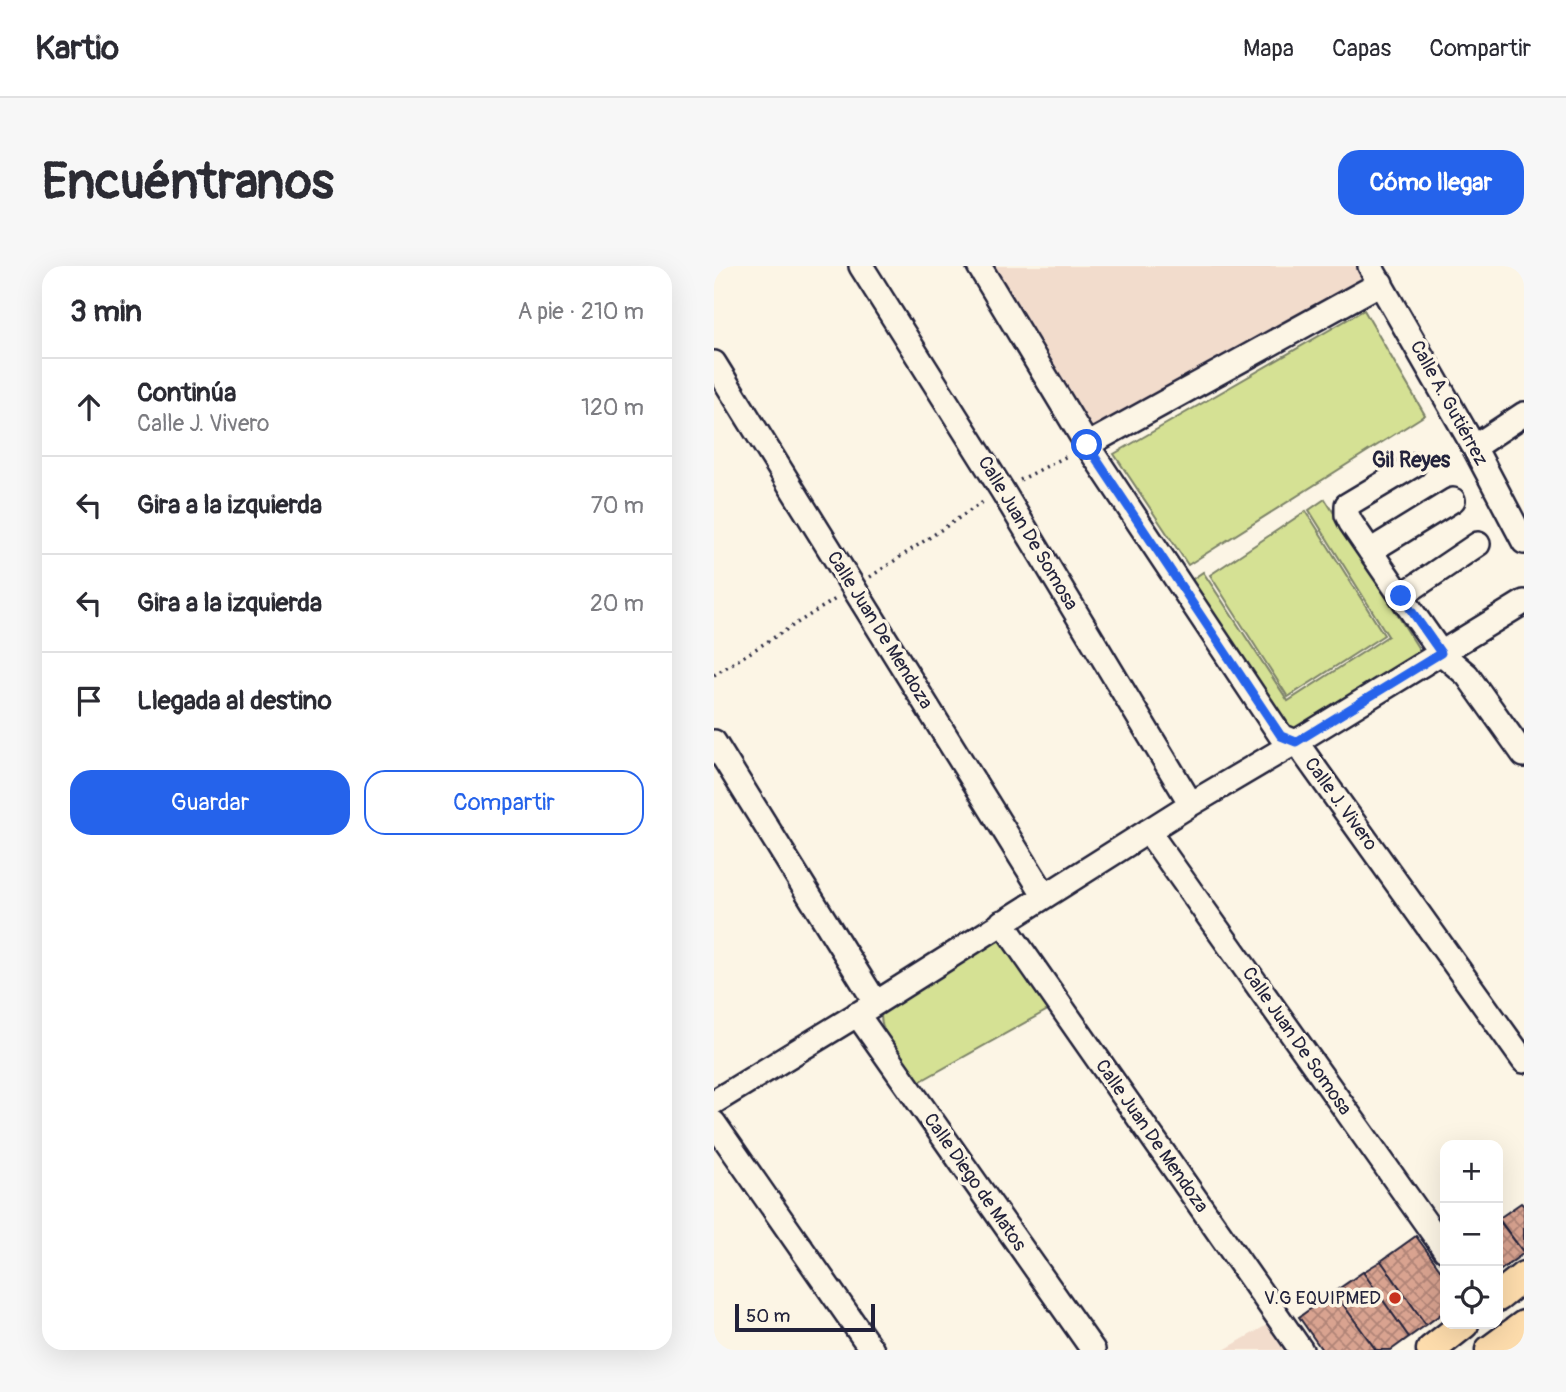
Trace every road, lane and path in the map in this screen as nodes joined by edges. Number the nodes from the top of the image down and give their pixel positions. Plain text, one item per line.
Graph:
1 (861, 266) edge
2 (979, 266) edge
3 (1376, 274) edge
4 (714, 363) edge
5 (1524, 414) edge
6 (1087, 445) junction
7 (1474, 447) junction
8 (1414, 465) dead end
9 (1002, 490) junction
10 (1453, 500) dead end
11 (1524, 542) edge
12 (1478, 544) dead end
13 (1370, 551) junction
14 (854, 588) junction
15 (1401, 596) junction
16 (1524, 602) edge
17 (1441, 653) junction
18 (714, 675) edge
19 (714, 742) edge
20 (1296, 742) junction
21 (1524, 755) edge
22 (1191, 804) junction
23 (1148, 831) junction
24 (1045, 896) junction
25 (1002, 922) junction
26 (867, 1009) junction
27 (1524, 1061) edge
28 (714, 1102) edge
29 (714, 1123) edge
30 (1440, 1243) edge
31 (1524, 1276) edge
32 (1503, 1293) edge
33 (1524, 1325) edge
34 (1458, 1329) edge
35 (872, 1350) edge
36 (1093, 1350) edge
37 (1301, 1350) edge
38 (1431, 1350) edge
39 (1490, 1350) edge

1 - 9 street, Calle Juan De Somosa
2 - 6 street, Calle J. Vivero
3 - 6 street
3 - 7 street, Calle A. Gutiérrez
4 - 14 street, Calle Juan De Mendoza
5 - 7 street
6 - 9 path
6 - 20 street, Calle J. Vivero
7 - 11 street, Calle A. Gutiérrez
8 - 13 street
9 - 14 path
9 - 22 street, Calle Juan De Somosa
10 - 13 street
12 - 15 street
13 - 15 street
14 - 18 path
14 - 24 street, Calle Juan De Mendoza
15 - 17 street
16 - 17 street
17 - 20 street
17 - 21 street
19 - 26 street, Calle Diego de Matos
20 - 22 street
20 - 27 street, Calle J. Vivero
22 - 23 street
23 - 24 street
23 - 30 street, Calle Juan De Somosa
24 - 25 street
25 - 26 street
25 - 37 street, Calle Juan De Mendoza
26 - 28 street
26 - 36 street, Calle Diego de Matos
29 - 35 street
31 - 32 main road
33 - 39 main road
34 - 38 main road

